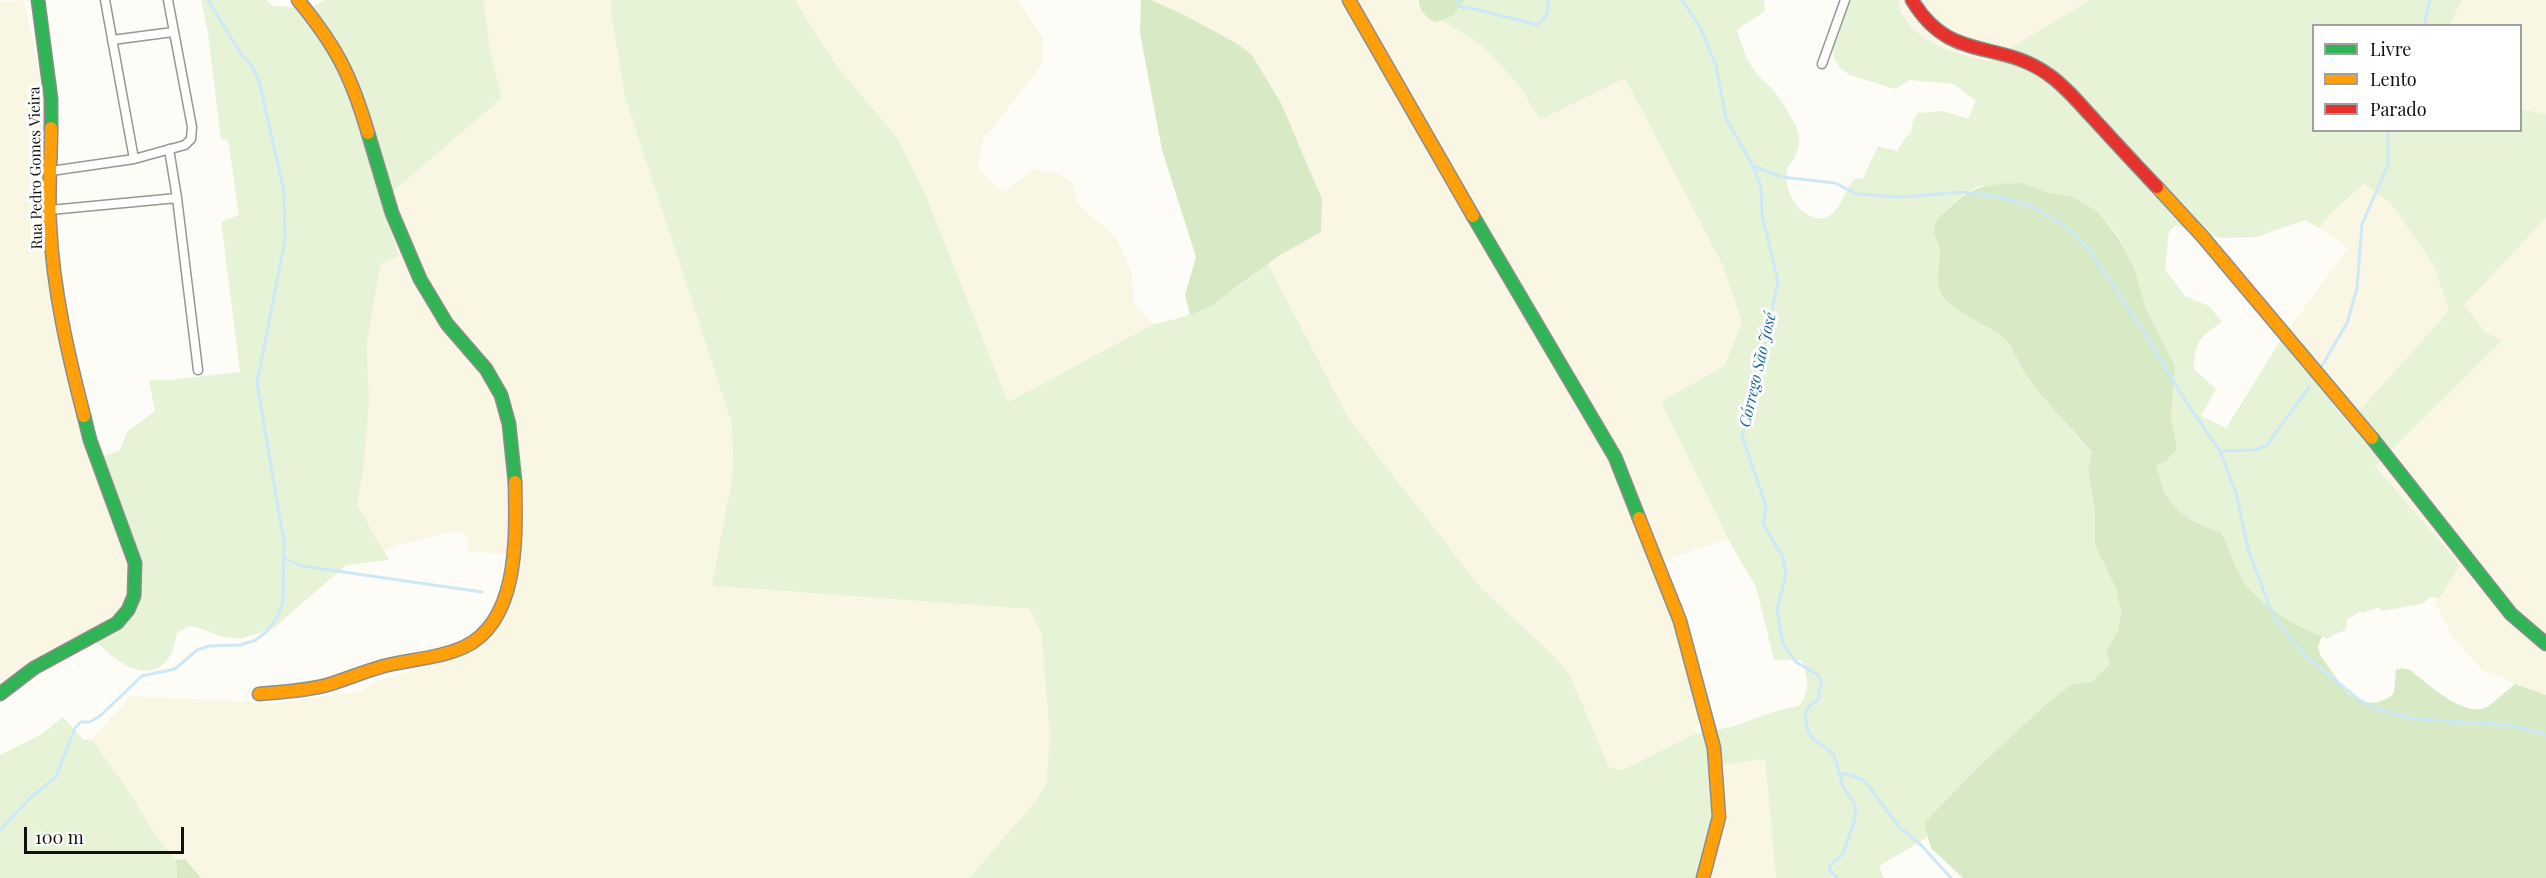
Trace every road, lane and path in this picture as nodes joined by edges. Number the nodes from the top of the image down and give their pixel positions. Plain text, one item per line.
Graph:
1 (38, 0) edge
2 (105, 0) edge
3 (168, 0) edge
4 (298, 0) edge
5 (1349, 0) edge
6 (1845, 0) edge
7 (1912, 0) edge
8 (173, 32) junction
9 (112, 40) junction
10 (1822, 64) dead end
11 (169, 149) junction
12 (134, 159) junction
13 (51, 171) junction
14 (177, 198) junction
15 (50, 210) junction
16 (198, 370) dead end
17 (2546, 644) edge
18 (0, 694) edge
19 (259, 694) dead end
20 (1703, 878) edge

1 - 13 street, Rua Pedro Gomes Vieira
2 - 9 street
3 - 8 street
4 - 19 street
5 - 20 street
6 - 10 street
7 - 17 street
8 - 9 street
8 - 11 street
9 - 12 street
11 - 12 street
11 - 14 street
12 - 13 street
13 - 15 street, Rua Pedro Gomes Vieira
14 - 15 street
14 - 16 street
15 - 18 street, Rua Pedro Gomes Vieira

